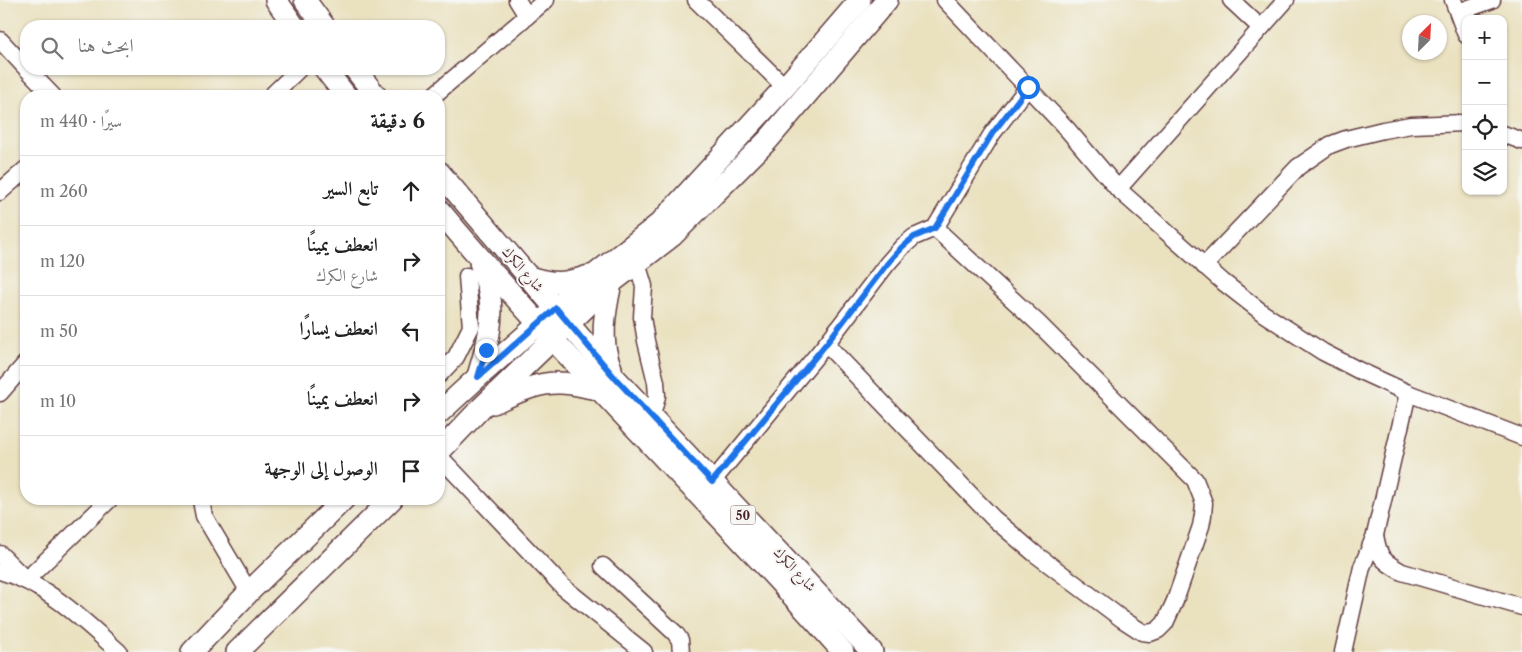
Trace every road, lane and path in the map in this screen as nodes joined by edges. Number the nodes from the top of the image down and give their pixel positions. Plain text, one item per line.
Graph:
1 (276, 0) edge
2 (305, 0) edge
3 (517, 0) edge
4 (546, 0) edge
5 (696, 0) edge
6 (860, 0) edge
7 (887, 0) edge
8 (945, 0) edge
9 (1231, 0) edge
10 (1286, 0) edge
11 (1492, 0) edge
12 (1455, 6) edge
13 (528, 16) junction
14 (290, 20) edge
15 (320, 20) edge
16 (1462, 25) edge
17 (1261, 28) junction
18 (0, 40) edge
19 (20, 61) edge
20 (34, 75) edge
21 (293, 75) edge
22 (330, 75) edge
23 (360, 75) edge
24 (785, 87) junction
25 (1028, 87) junction
26 (47, 90) edge
27 (277, 90) edge
28 (341, 90) edge
29 (371, 90) edge
30 (440, 90) edge
31 (1462, 123) edge
32 (1507, 135) edge
33 (1522, 141) edge
34 (20, 174) edge
35 (445, 179) edge
36 (1118, 189) junction
37 (0, 192) edge
38 (445, 217) edge
39 (935, 228) junction
40 (478, 257) junction
41 (637, 263) junction
42 (1204, 266) junction
43 (467, 276) dead end
44 (529, 277) junction
45 (604, 278) junction
46 (563, 316) junction
47 (538, 324) junction
48 (481, 328) junction
49 (553, 340) junction
50 (826, 344) junction
51 (445, 369) edge
52 (20, 370) edge
53 (478, 377) junction
54 (615, 378) junction
55 (598, 390) junction
56 (0, 393) edge
57 (1408, 393) junction
58 (445, 408) edge
59 (481, 408) junction
60 (652, 416) junction
61 (1522, 437) edge
62 (445, 446) edge
63 (445, 462) edge
64 (712, 482) junction
65 (104, 505) edge
66 (202, 505) edge
67 (334, 505) edge
68 (386, 505) edge
69 (1375, 535) junction
70 (0, 554) edge
71 (603, 566) dead end
72 (0, 571) edge
73 (26, 580) junction
74 (248, 592) junction
75 (1522, 607) edge
76 (118, 652) edge
77 (192, 652) edge
78 (237, 652) edge
79 (644, 652) edge
80 (682, 652) edge
81 (843, 652) edge
82 (872, 652) edge
83 (1343, 652) edge

1 - 14 main road
2 - 15 main road
3 - 13 street
4 - 13 street
5 - 24 street
6 - 24 main road
7 - 41 main road
8 - 25 street
9 - 17 street
10 - 17 street
11 - 12 street
12 - 16 street
13 - 30 street
17 - 36 street
18 - 19 street
20 - 26 street
21 - 27 street
22 - 28 main road
23 - 29 main road
24 - 45 main road
25 - 36 street
25 - 39 street
31 - 42 street
32 - 33 street
34 - 37 street
35 - 44 main road, شارع الكرك / 50
36 - 42 street
38 - 40 main road, شارع الكرك / 50
39 - 50 street
39 - 50 street
40 - 47 main road, شارع الكرك / 50
40 - 48 main road
41 - 45 main road
41 - 60 street
42 - 57 street
43 - 48 street
44 - 45 main road
44 - 46 main road, شارع الكرك / 50
45 - 46 main road
45 - 54 main road
46 - 47 main road
46 - 49 main road
46 - 54 main road, شارع الكرك / 50
47 - 49 main road, شارع الكرك / 50
47 - 53 main road
48 - 51 street
48 - 53 main road
49 - 55 main road, شارع الكرك / 50
49 - 59 main road
50 - 64 street
52 - 56 street
53 - 58 main road
54 - 60 main road, شارع الكرك / 50
55 - 59 main road
55 - 81 main road, شارع الكرك / 50
57 - 61 street
57 - 69 street
59 - 62 main road
60 - 64 main road, شارع الكرك / 50
63 - 79 street
64 - 82 main road, شارع الكرك / 50
65 - 73 street
66 - 74 street
67 - 74 main road
68 - 78 main road
69 - 75 street
69 - 83 street
70 - 73 street
71 - 80 street
72 - 73 street
73 - 76 street
74 - 77 main road

